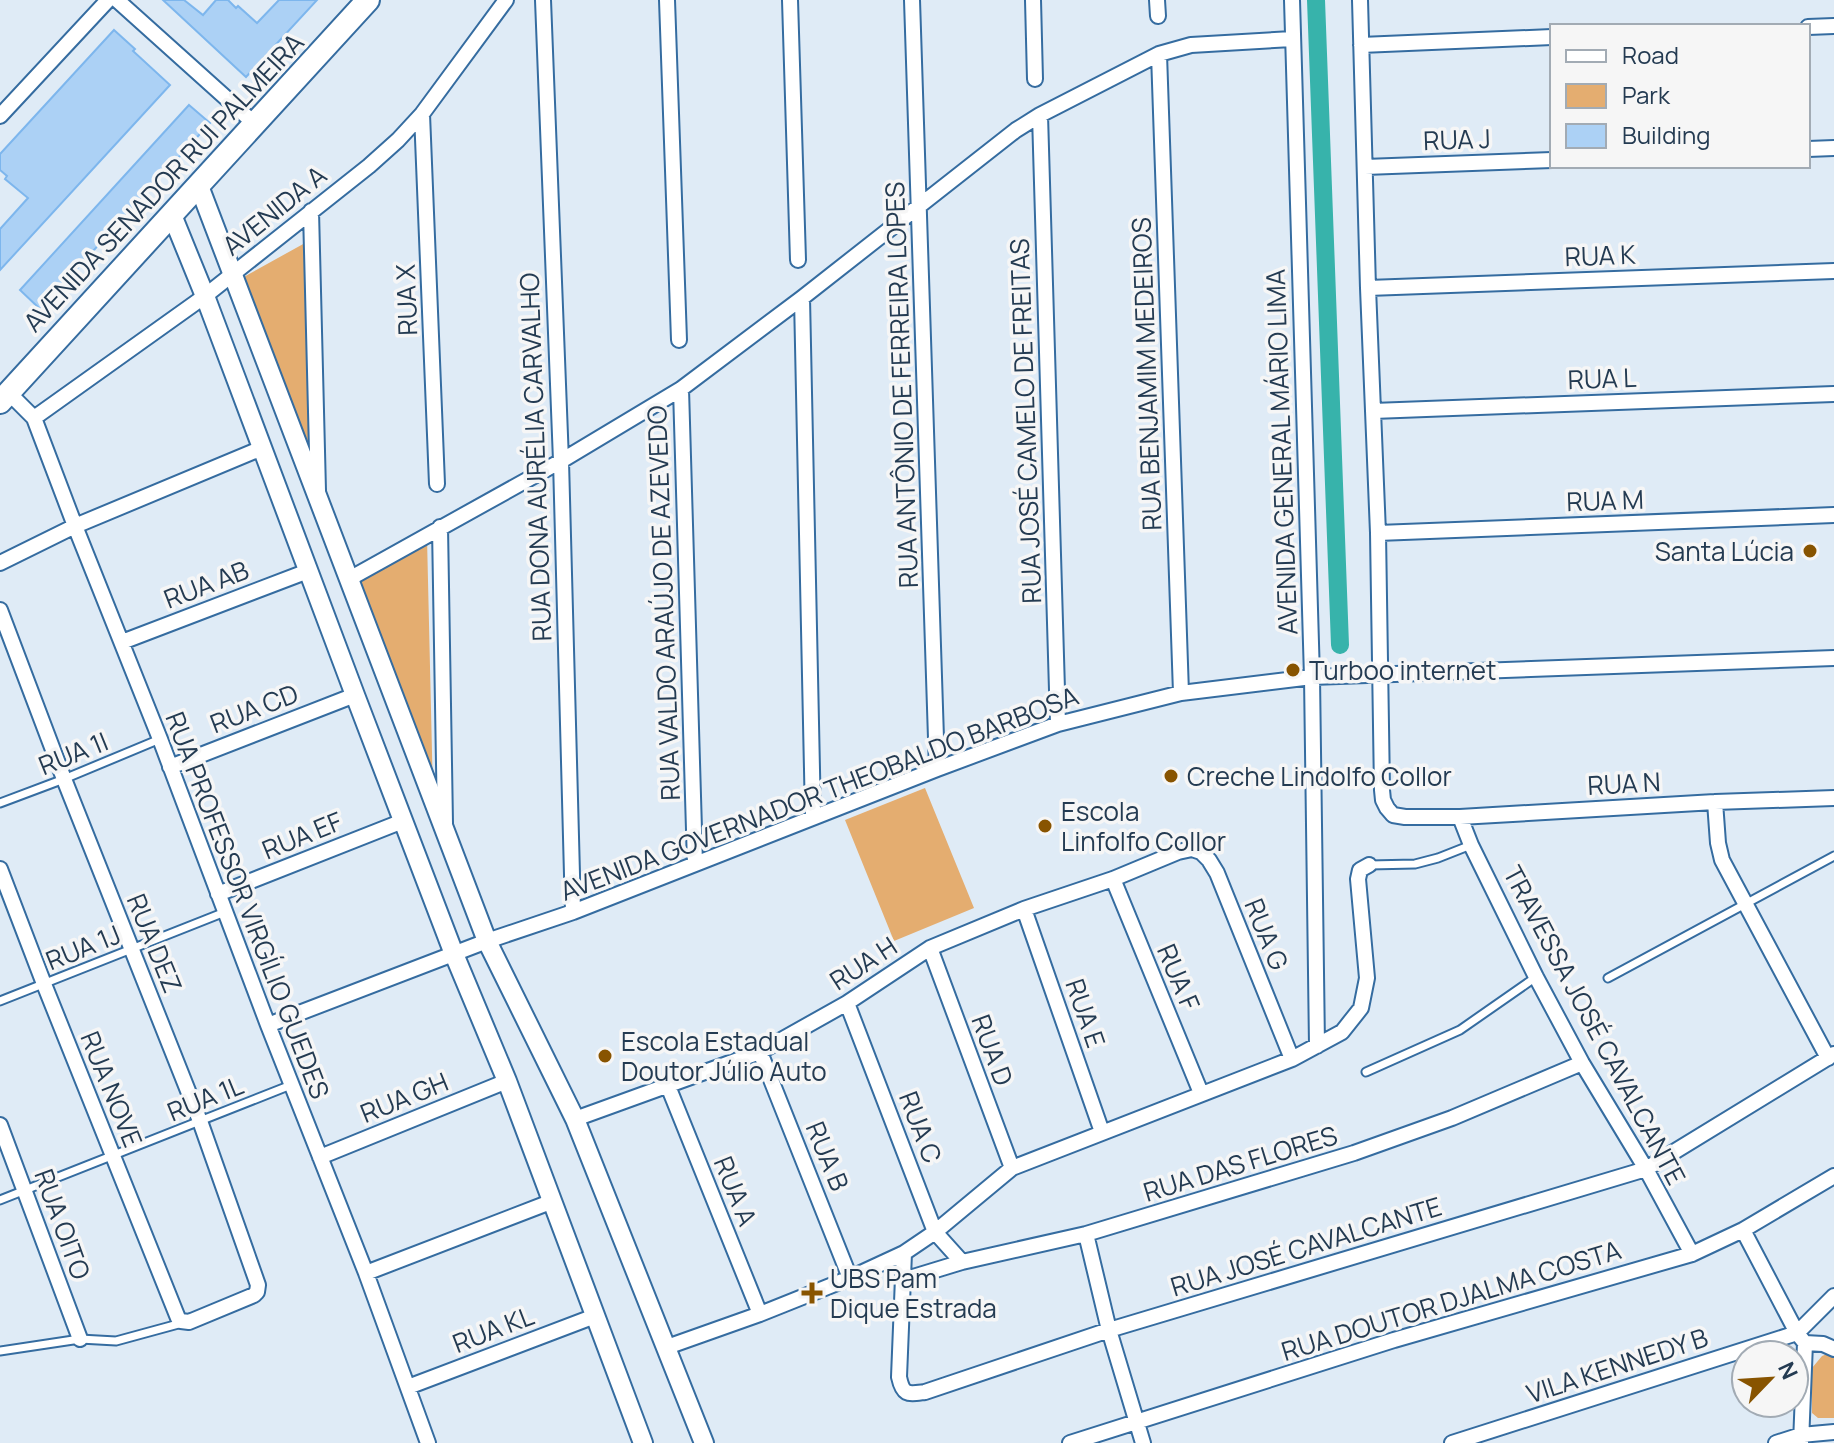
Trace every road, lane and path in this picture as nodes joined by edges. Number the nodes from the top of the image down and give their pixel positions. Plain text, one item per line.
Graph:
1 (108, 0) edge
2 (117, 0) edge
3 (368, 0) edge
4 (506, 0) edge
5 (543, 0) edge
6 (667, 0) edge
7 (790, 0) edge
8 (912, 0) edge
9 (1033, 0) edge
10 (1157, 0) edge
11 (1292, 0) edge
12 (1360, 0) edge
13 (1158, 16) dead end
14 (1834, 26) edge
15 (1810, 27) edge
16 (1550, 37) edge
17 (1292, 39) junction
18 (1361, 45) junction
19 (1159, 54) junction
20 (1035, 79) dead end
21 (422, 114) junction
22 (1040, 115) junction
23 (0, 116) edge
24 (255, 124) junction
25 (1834, 148) edge
26 (1810, 149) edge
27 (1550, 160) edge
28 (1365, 167) junction
29 (199, 186) junction
30 (919, 205) junction
31 (311, 211) junction
32 (172, 215) junction
33 (798, 260) dead end
34 (1834, 271) edge
35 (233, 274) junction
36 (1368, 288) junction
37 (205, 296) junction
38 (802, 298) junction
39 (679, 340) dead end
40 (681, 389) junction
41 (1834, 394) edge
42 (4, 398) edge
43 (1373, 411) junction
44 (34, 418) junction
45 (262, 448) junction
46 (561, 461) junction
47 (437, 484) dead end
48 (318, 499) junction
49 (1834, 515) edge
50 (75, 526) junction
51 (440, 527) junction
52 (1378, 533) junction
53 (0, 563) edge
54 (308, 571) junction
55 (349, 579) junction
56 (0, 610) edge
57 (122, 642) junction
58 (1834, 658) edge
59 (1379, 675) junction
60 (1316, 677) junction
61 (1181, 693) junction
62 (355, 695) junction
63 (1058, 724) junction
64 (160, 739) junction
65 (170, 767) junction
66 (937, 769) junction
67 (64, 779) junction
68 (1834, 798) edge
69 (1715, 802) junction
70 (0, 803) edge
71 (813, 817) junction
72 (1460, 817) junction
73 (403, 821) junction
74 (445, 831) junction
75 (1471, 845) junction
76 (1178, 852) joint
77 (1834, 856) edge
78 (695, 864) junction
79 (1369, 865) joint
80 (0, 869) edge
81 (1113, 879) junction
82 (218, 894) junction
83 (1745, 905) junction
84 (1024, 909) junction
85 (225, 912) junction
86 (573, 912) junction
87 (487, 941) junction
88 (132, 948) junction
89 (930, 948) junction
90 (454, 954) junction
91 (1536, 977) junction
92 (1608, 978) dead end
93 (44, 984) junction
94 (0, 1001) edge
95 (847, 1003) junction
96 (268, 1025) junction
97 (1317, 1046) junction
98 (760, 1052) junction
99 (1831, 1056) edge
100 (1292, 1059) junction
101 (1582, 1063) junction
102 (1366, 1072) dead end
103 (507, 1081) junction
104 (291, 1085) junction
105 (668, 1086) junction
106 (1201, 1093) junction
107 (575, 1119) junction
108 (200, 1121) junction
109 (0, 1125) edge
110 (1102, 1132) junction
111 (113, 1156) junction
112 (320, 1157) junction
113 (1012, 1168) junction
114 (1646, 1169) junction
115 (1834, 1176) edge
116 (25, 1189) junction
117 (0, 1200) edge
118 (553, 1201) junction
119 (1743, 1230) junction
120 (935, 1232) junction
121 (1086, 1234) junction
122 (904, 1253) junction
123 (1692, 1254) junction
124 (962, 1262) junction
125 (366, 1273) junction
126 (850, 1278) junction
127 (903, 1280) junction
128 (1834, 1296) edge
129 (760, 1314) junction
130 (595, 1316) junction
131 (184, 1322) junction
132 (1109, 1330) junction
133 (1801, 1338) junction
134 (80, 1339) junction
135 (667, 1347) junction
136 (1834, 1349) edge
137 (0, 1351) edge
138 (408, 1387) junction
139 (1136, 1422) junction
140 (1834, 1432) edge
141 (1801, 1439) edge
142 (697, 1441) edge
143 (428, 1443) edge
144 (643, 1443) edge
145 (1070, 1443) edge
146 (1143, 1443) edge
147 (1452, 1443) edge
148 (1776, 1443) edge

1 - 23 street
2 - 24 street
3 - 24 main road, AVENIDA SENADOR RUI PALMEIRA
4 - 21 street, AVENIDA A
5 - 46 street, RUA DONA AURÉLIA CARVALHO
6 - 39 street
7 - 33 street
8 - 30 street, RUA ANTÔNIO DE FERREIRA LOPES
9 - 20 street
10 - 13 street
11 - 17 street, AVENIDA GENERAL MÁRIO LIMA
12 - 18 street
14 - 15 street
16 - 18 street
17 - 19 street
17 - 60 street, AVENIDA GENERAL MÁRIO LIMA
18 - 28 street
19 - 22 street
19 - 61 street, RUA BENJAMIM MEDEIROS
21 - 31 street, AVENIDA A
21 - 47 street, RUA X
22 - 30 street
22 - 63 street, RUA JOSÉ CAMELO DE FREITAS
24 - 29 main road, AVENIDA SENADOR RUI PALMEIRA
25 - 26 street
27 - 28 street, RUA J
28 - 36 street
29 - 32 main road, AVENIDA SENADOR RUI PALMEIRA
29 - 35 street
30 - 38 street
30 - 66 street, RUA ANTÔNIO DE FERREIRA LOPES
31 - 35 street, AVENIDA A
31 - 48 street
32 - 37 street
32 - 42 main road, AVENIDA SENADOR RUI PALMEIRA
34 - 36 street, RUA K
35 - 37 street, AVENIDA A
35 - 48 street
36 - 43 street
37 - 44 street, AVENIDA A
37 - 45 street
38 - 40 street
38 - 71 street
40 - 46 street
40 - 78 street, RUA VALDO ARAÚJO DE AZEVEDO
41 - 43 street, RUA L
42 - 44 street, RUA PROFESSOR VIRGÍLIO GUEDES
43 - 52 street
44 - 50 street, RUA PROFESSOR VIRGÍLIO GUEDES
45 - 50 street
45 - 54 street
46 - 51 street
46 - 86 street, RUA DONA AURÉLIA CARVALHO
48 - 55 street
49 - 52 street, RUA M
50 - 53 street
50 - 57 street, RUA PROFESSOR VIRGÍLIO GUEDES
51 - 55 street
51 - 74 street
52 - 59 street
54 - 57 street, RUA AB
54 - 62 street
55 - 74 street
56 - 67 street, RUA DEZ
57 - 64 street, RUA PROFESSOR VIRGÍLIO GUEDES
58 - 59 street, AVENIDA GOVERNADOR THEOBALDO BARBOSA
59 - 60 street, AVENIDA GOVERNADOR THEOBALDO BARBOSA
59 - 72 street, RUA N
60 - 61 street, AVENIDA GOVERNADOR THEOBALDO BARBOSA
60 - 97 street, AVENIDA GENERAL MÁRIO LIMA
61 - 63 street, AVENIDA GOVERNADOR THEOBALDO BARBOSA
62 - 65 street, RUA CD
62 - 73 street
63 - 66 street, AVENIDA GOVERNADOR THEOBALDO BARBOSA
64 - 65 street, RUA PROFESSOR VIRGÍLIO GUEDES
64 - 67 lane, RUA 1I
65 - 82 street, RUA PROFESSOR VIRGÍLIO GUEDES
66 - 71 street, AVENIDA GOVERNADOR THEOBALDO BARBOSA
67 - 70 lane, RUA 1I
67 - 88 street, RUA DEZ
68 - 69 street, RUA N
69 - 72 street, RUA N
69 - 83 street
71 - 78 street, AVENIDA GOVERNADOR THEOBALDO BARBOSA
72 - 75 street, TRAVESSA JOSÉ CAVALCANTE
73 - 82 street, RUA EF
73 - 90 street
74 - 87 street
75 - 79 lane
75 - 91 street, TRAVESSA JOSÉ CAVALCANTE
76 - 81 street, RUA H
76 - 100 street, RUA G
77 - 83 lane
78 - 86 street, AVENIDA GOVERNADOR THEOBALDO BARBOSA
79 - 97 street
80 - 93 street, RUA NOVE
81 - 84 street, RUA H
81 - 106 street, RUA F
82 - 85 street, RUA PROFESSOR VIRGÍLIO GUEDES
83 - 92 lane
83 - 99 street
84 - 89 street, RUA H
84 - 110 street, RUA E
85 - 88 lane, RUA 1J
85 - 96 street, RUA PROFESSOR VIRGÍLIO GUEDES
86 - 87 street, AVENIDA GOVERNADOR THEOBALDO BARBOSA
87 - 90 street, AVENIDA GOVERNADOR THEOBALDO BARBOSA
87 - 107 street
88 - 93 lane, RUA 1J
88 - 108 street, RUA DEZ
89 - 95 street, RUA H
89 - 113 street, RUA D
90 - 96 street, AVENIDA GOVERNADOR THEOBALDO BARBOSA
90 - 103 street
91 - 101 street, TRAVESSA JOSÉ CAVALCANTE
91 - 102 lane
93 - 94 lane, RUA 1J
93 - 111 street, RUA NOVE
95 - 98 street, RUA H
95 - 120 street, RUA C
96 - 104 street, RUA PROFESSOR VIRGÍLIO GUEDES
97 - 100 street
98 - 105 street, RUA H
98 - 126 street, RUA B
99 - 114 street, RUA JOSÉ CAVALCANTE
100 - 106 street
101 - 114 street, TRAVESSA JOSÉ CAVALCANTE
101 - 121 street, RUA DAS FLORES
103 - 112 street, RUA GH
103 - 118 street
104 - 108 lane, RUA 1L
104 - 112 street, RUA PROFESSOR VIRGÍLIO GUEDES
105 - 107 street, RUA H
105 - 129 street, RUA A
106 - 110 street
107 - 135 street
108 - 111 lane, RUA 1L
108 - 131 street, RUA DEZ
109 - 116 street, RUA OITO
110 - 113 street
111 - 116 lane, RUA 1L
111 - 131 street, RUA NOVE
112 - 125 street, RUA PROFESSOR VIRGÍLIO GUEDES
113 - 120 street
114 - 123 street, TRAVESSA JOSÉ CAVALCANTE
114 - 132 street, RUA JOSÉ CAVALCANTE
115 - 119 street, RUA DOUTOR DJALMA COSTA
116 - 117 lane, RUA 1L
116 - 134 street, RUA OITO
118 - 125 street
118 - 130 street
119 - 123 street, RUA DOUTOR DJALMA COSTA
119 - 133 street
120 - 122 street
120 - 124 street, RUA C
121 - 124 street, RUA DAS FLORES
121 - 132 street
122 - 126 street
122 - 127 street, RUA JOSÉ CAVALCANTE
123 - 139 street, RUA DOUTOR DJALMA COSTA
124 - 127 street, RUA DAS FLORES
125 - 138 street, RUA PROFESSOR VIRGÍLIO GUEDES
126 - 129 street
127 - 132 street, RUA JOSÉ CAVALCANTE
128 - 133 street
129 - 135 street
130 - 138 street, RUA KL
130 - 144 street
131 - 134 lane
132 - 139 street
133 - 136 street
133 - 141 street
133 - 147 street, VILA KENNEDY B
134 - 137 lane
135 - 142 street
138 - 143 street, RUA PROFESSOR VIRGÍLIO GUEDES
139 - 145 street, RUA DOUTOR DJALMA COSTA
139 - 146 street
140 - 141 street
141 - 148 street

